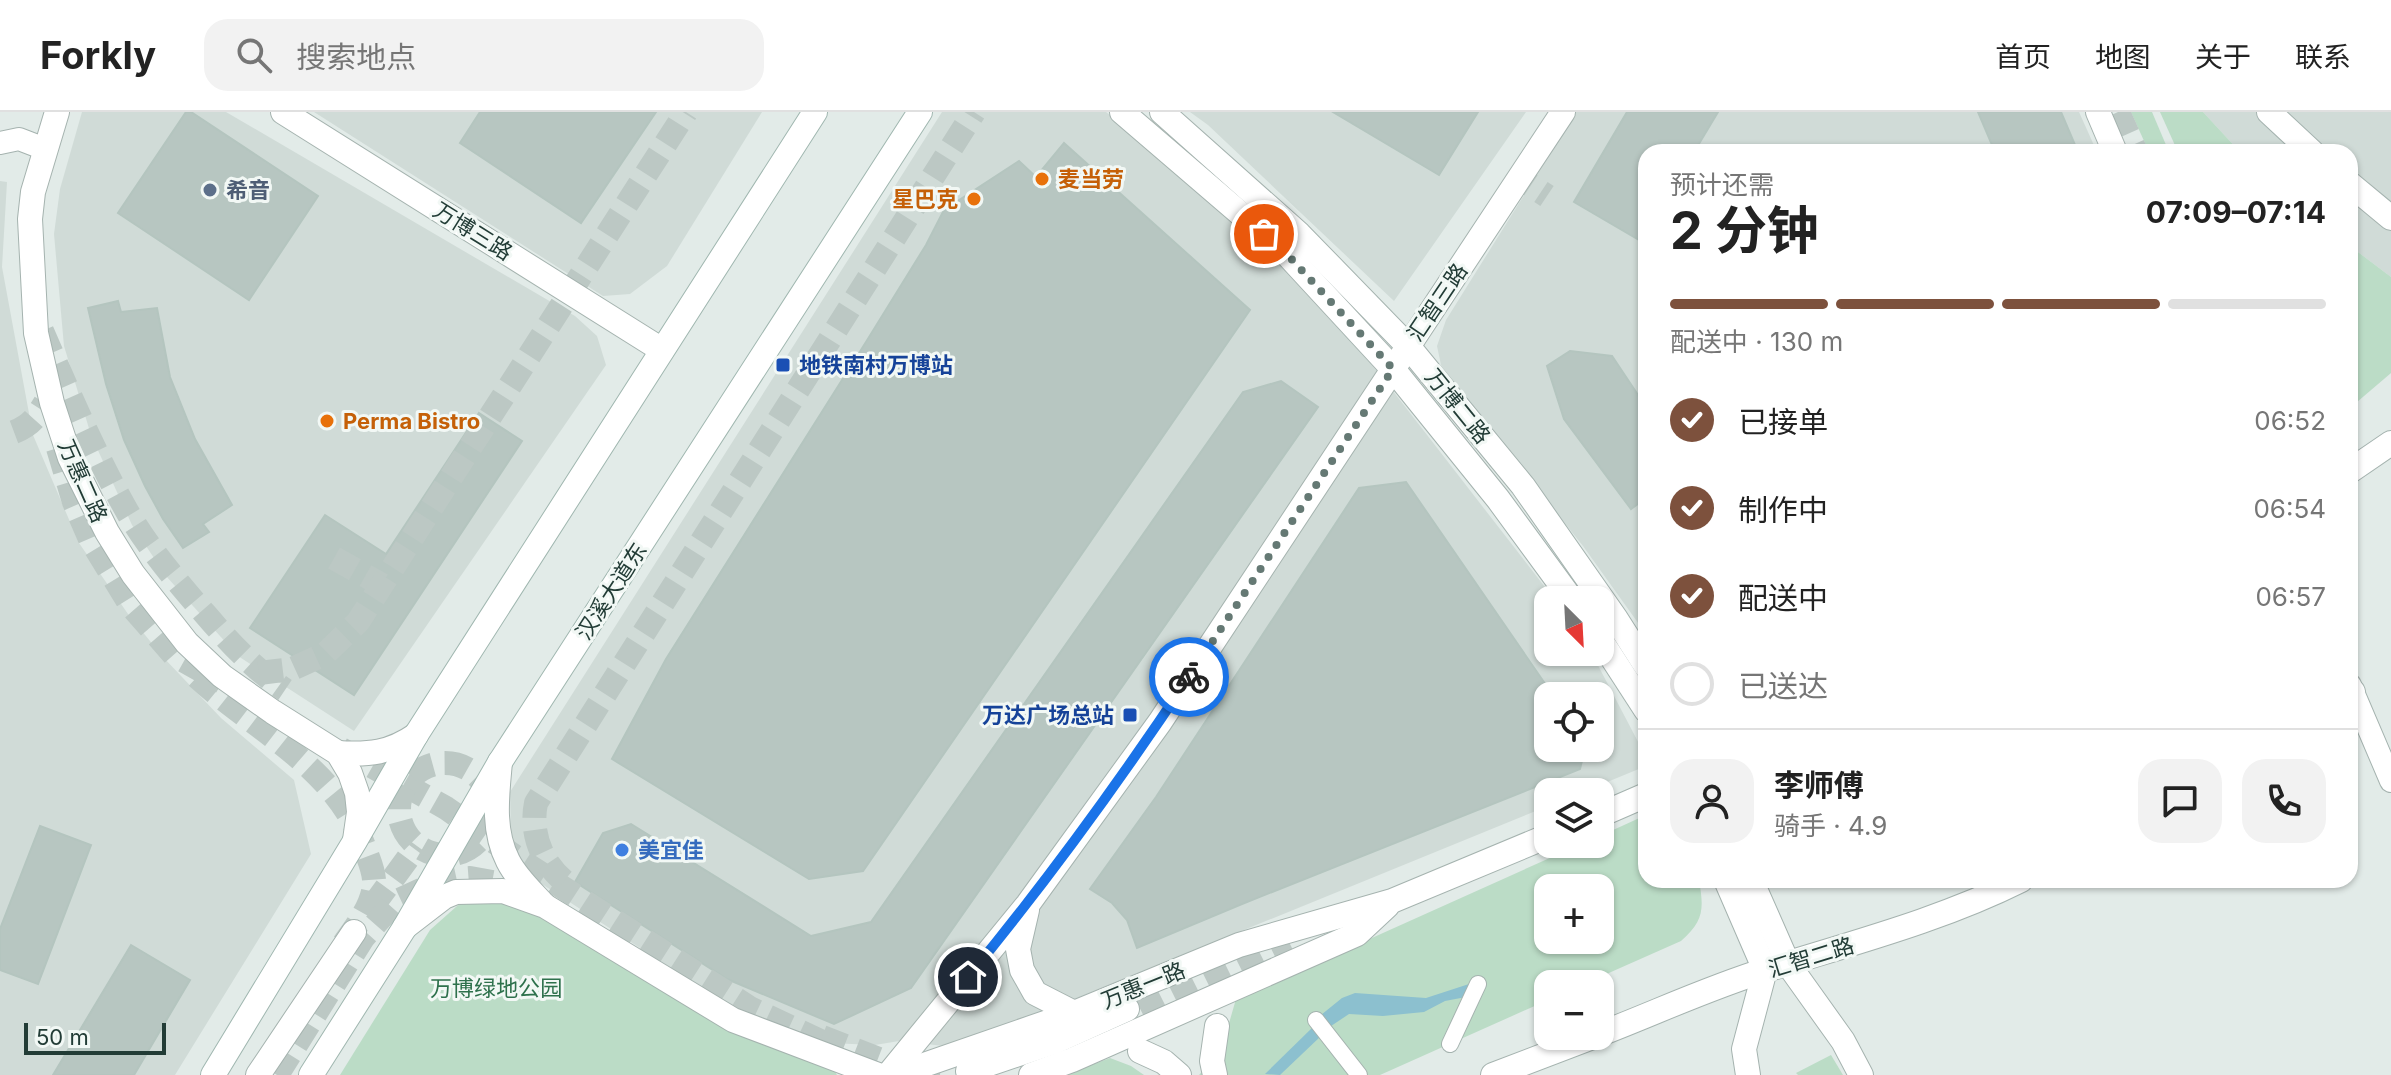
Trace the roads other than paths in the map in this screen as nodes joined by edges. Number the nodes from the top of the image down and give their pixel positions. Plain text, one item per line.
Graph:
1 (57, 112) edge
2 (283, 112) edge
3 (815, 112) edge
4 (920, 112) edge
5 (1122, 112) edge
6 (1162, 112) edge
7 (1563, 112) edge
8 (2098, 112) edge
9 (2269, 112) edge
10 (0, 143) edge
11 (2112, 144) edge
12 (2303, 144) edge
13 (45, 149) junction
14 (2358, 191) edge
15 (2391, 218) edge
16 (1408, 346) junction
17 (662, 350) junction
18 (1393, 369) junction
19 (2391, 443) edge
20 (2358, 466) edge
21 (1562, 586) edge
22 (1638, 653) edge
23 (1614, 661) edge
24 (1638, 698) edge
25 (2358, 706) edge
26 (416, 735) junction
27 (338, 753) junction
28 (500, 762) junction
29 (2391, 781) edge
30 (1638, 798) edge
31 (1614, 809) edge
32 (355, 841) junction
33 (1534, 842) edge
34 (1731, 888) edge
35 (1753, 888) edge
36 (2005, 888) edge
37 (1392, 901) junction
38 (1028, 904) junction
39 (545, 906) junction
40 (405, 927) junction
41 (354, 932) tunnel mouth
42 (1776, 967) junction
43 (1478, 984) dead end
44 (1074, 1013) junction
45 (1316, 1020) dead end
46 (1217, 1026) dead end
47 (1614, 1029) edge
48 (1450, 1044) dead end
49 (1558, 1050) edge
50 (1140, 1051) dead end
51 (968, 1071) dead end
52 (213, 1075) edge
53 (258, 1075) edge
54 (311, 1075) edge
55 (878, 1075) edge
56 (888, 1075) edge
57 (895, 1075) edge
58 (1031, 1075) edge
59 (1179, 1075) edge
60 (1215, 1075) edge
61 (1359, 1075) edge
62 (1493, 1075) edge
63 (1748, 1075) edge
64 (1861, 1075) edge

1 - 13 street, 万惠二路
2 - 17 street, 万博三路
3 - 17 street
4 - 28 street, 汉溪大道东
5 - 18 street, 万博二路
6 - 16 street, 万博二路
7 - 16 street, 汇智三路
8 - 11 street
9 - 12 street
10 - 13 street
13 - 27 street, 万惠二路
14 - 15 street
16 - 18 street, 汇智三路
16 - 22 street, 万博二路
17 - 26 street
18 - 21 street, 万博二路
18 - 38 street, 汇智三路
19 - 20 street
23 - 24 street
25 - 29 street
26 - 27 street
26 - 32 street
27 - 32 street
28 - 39 street
28 - 40 street, 汉溪大道东
30 - 31 street
32 - 52 street
33 - 37 street, 万惠一路
34 - 42 street
35 - 42 street
36 - 42 street, 汇智二路
37 - 44 street, 万惠一路
37 - 51 street
37 - 58 street, 万惠一路
38 - 44 street
38 - 56 street, 汇智三路
39 - 40 street
39 - 55 street
40 - 54 street, 汉溪大道东
41 - 53 street
42 - 47 street, 汇智二路
42 - 63 street
42 - 64 street
43 - 48 street
44 - 57 street, 万惠一路
45 - 61 street
46 - 60 street
49 - 62 street, 汇智二路
50 - 59 street

